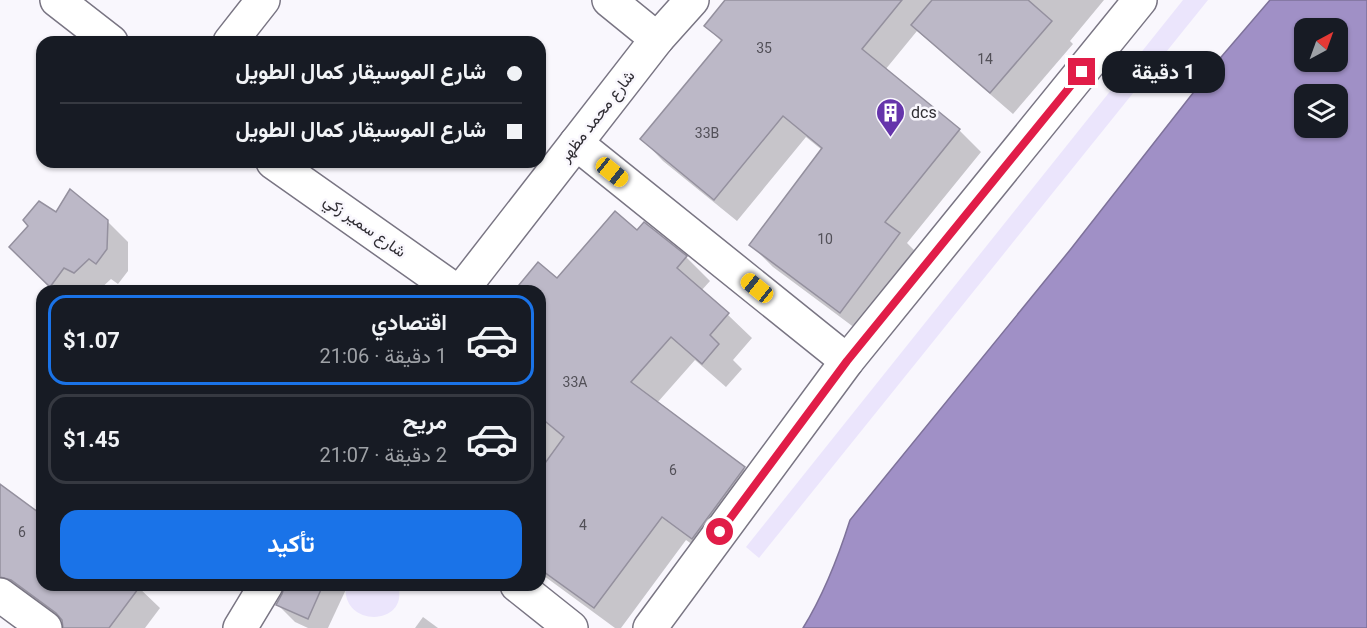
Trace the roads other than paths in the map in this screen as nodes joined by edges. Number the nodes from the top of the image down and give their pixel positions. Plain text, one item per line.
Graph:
1 (57, 0) edge
2 (263, 0) edge
3 (609, 0) edge
4 (692, 0) edge
5 (1140, 0) edge
6 (103, 36) edge
7 (235, 36) edge
8 (657, 39) junction
9 (576, 143) junction
10 (282, 168) edge
11 (447, 285) edge
12 (466, 285) edge
13 (847, 361) junction
14 (263, 591) edge
15 (525, 591) edge
16 (0, 595) edge
17 (45, 628) edge
18 (240, 628) edge
19 (571, 628) edge
20 (650, 628) edge

1 - 6 street
2 - 7 street
3 - 8 street
4 - 8 street, شارع محمد مظهر
5 - 13 street
8 - 9 street, شارع محمد مظهر
9 - 12 street, شارع محمد مظهر
9 - 13 street
10 - 11 street, شارع سمير زكي
13 - 20 street
14 - 18 street
15 - 19 street
16 - 17 street

